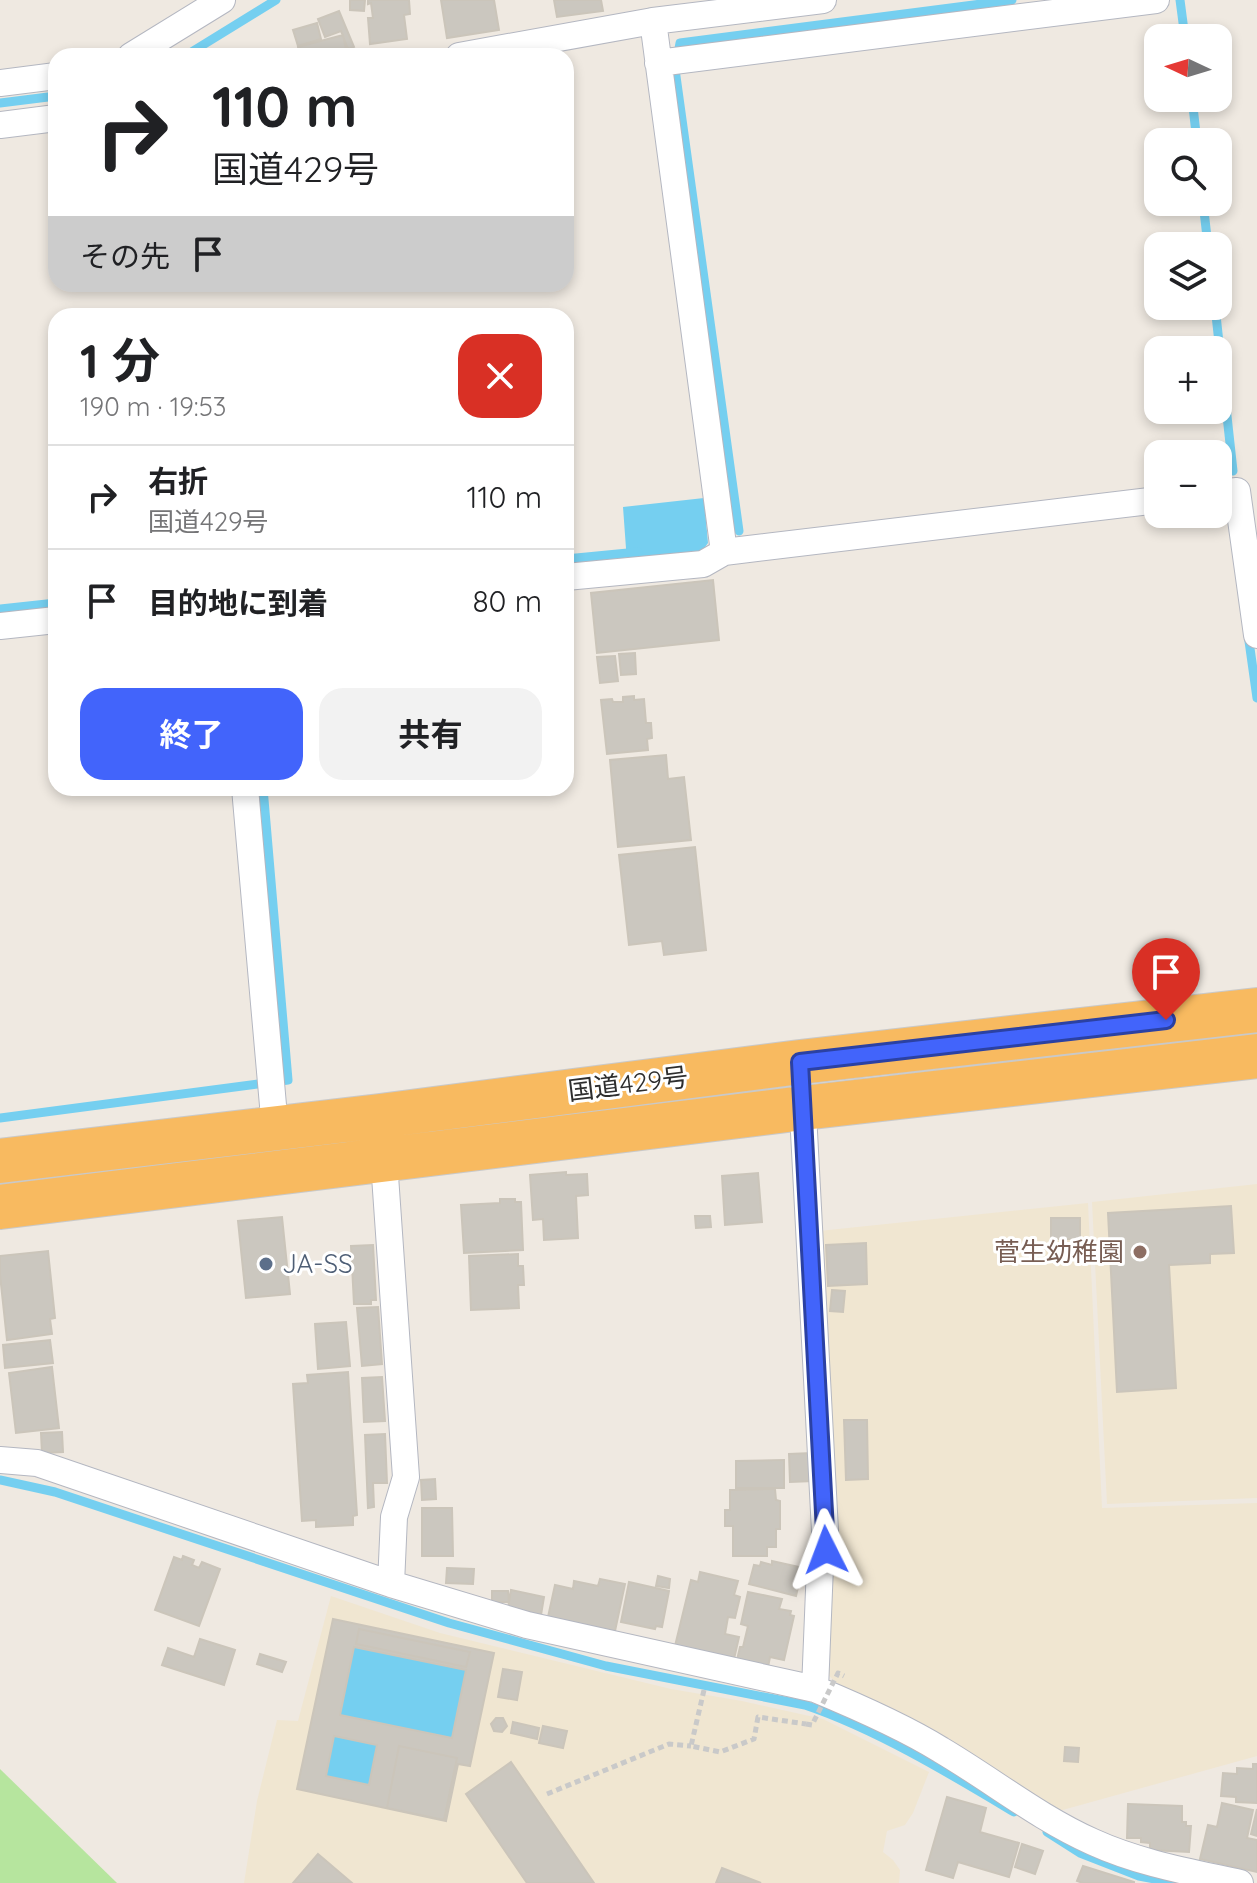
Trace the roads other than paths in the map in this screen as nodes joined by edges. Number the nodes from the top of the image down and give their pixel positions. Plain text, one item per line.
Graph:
1 (222, 0) edge
2 (823, 0) edge
3 (1145, 1) edge
4 (653, 21) junction
5 (144, 48) edge
6 (503, 48) edge
7 (669, 61) junction
8 (48, 77) edge
9 (0, 83) edge
10 (48, 119) edge
11 (0, 125) edge
12 (1232, 492) edge
13 (1144, 501) edge
14 (722, 535) junction
15 (574, 576) edge
16 (48, 621) edge
17 (0, 626) edge
18 (1257, 635) edge
19 (246, 796) edge
20 (1257, 1010) edge
21 (1257, 1056) edge
22 (800, 1062) junction
23 (272, 1099) junction
24 (803, 1108) junction
25 (380, 1116) junction
26 (385, 1160) junction
27 (0, 1161) edge
28 (0, 1207) edge
29 (0, 1460) edge
30 (391, 1584) junction
31 (815, 1689) junction
32 (1240, 1883) edge

1 - 5 street
2 - 4 street
3 - 7 street
4 - 6 street
4 - 7 street
7 - 14 street
8 - 9 street
10 - 11 street
12 - 18 street
13 - 14 street
14 - 15 street
16 - 17 street
19 - 23 street
20 - 22 highway, 国道429号
21 - 24 highway, 国道429号
22 - 24 street
22 - 25 highway, 国道429号
23 - 25 highway, 国道429号
23 - 27 highway, 国道429号
24 - 26 highway, 国道429号
24 - 31 street
25 - 26 street
26 - 28 highway, 国道429号
26 - 30 street
29 - 30 street
30 - 31 street
31 - 32 street

